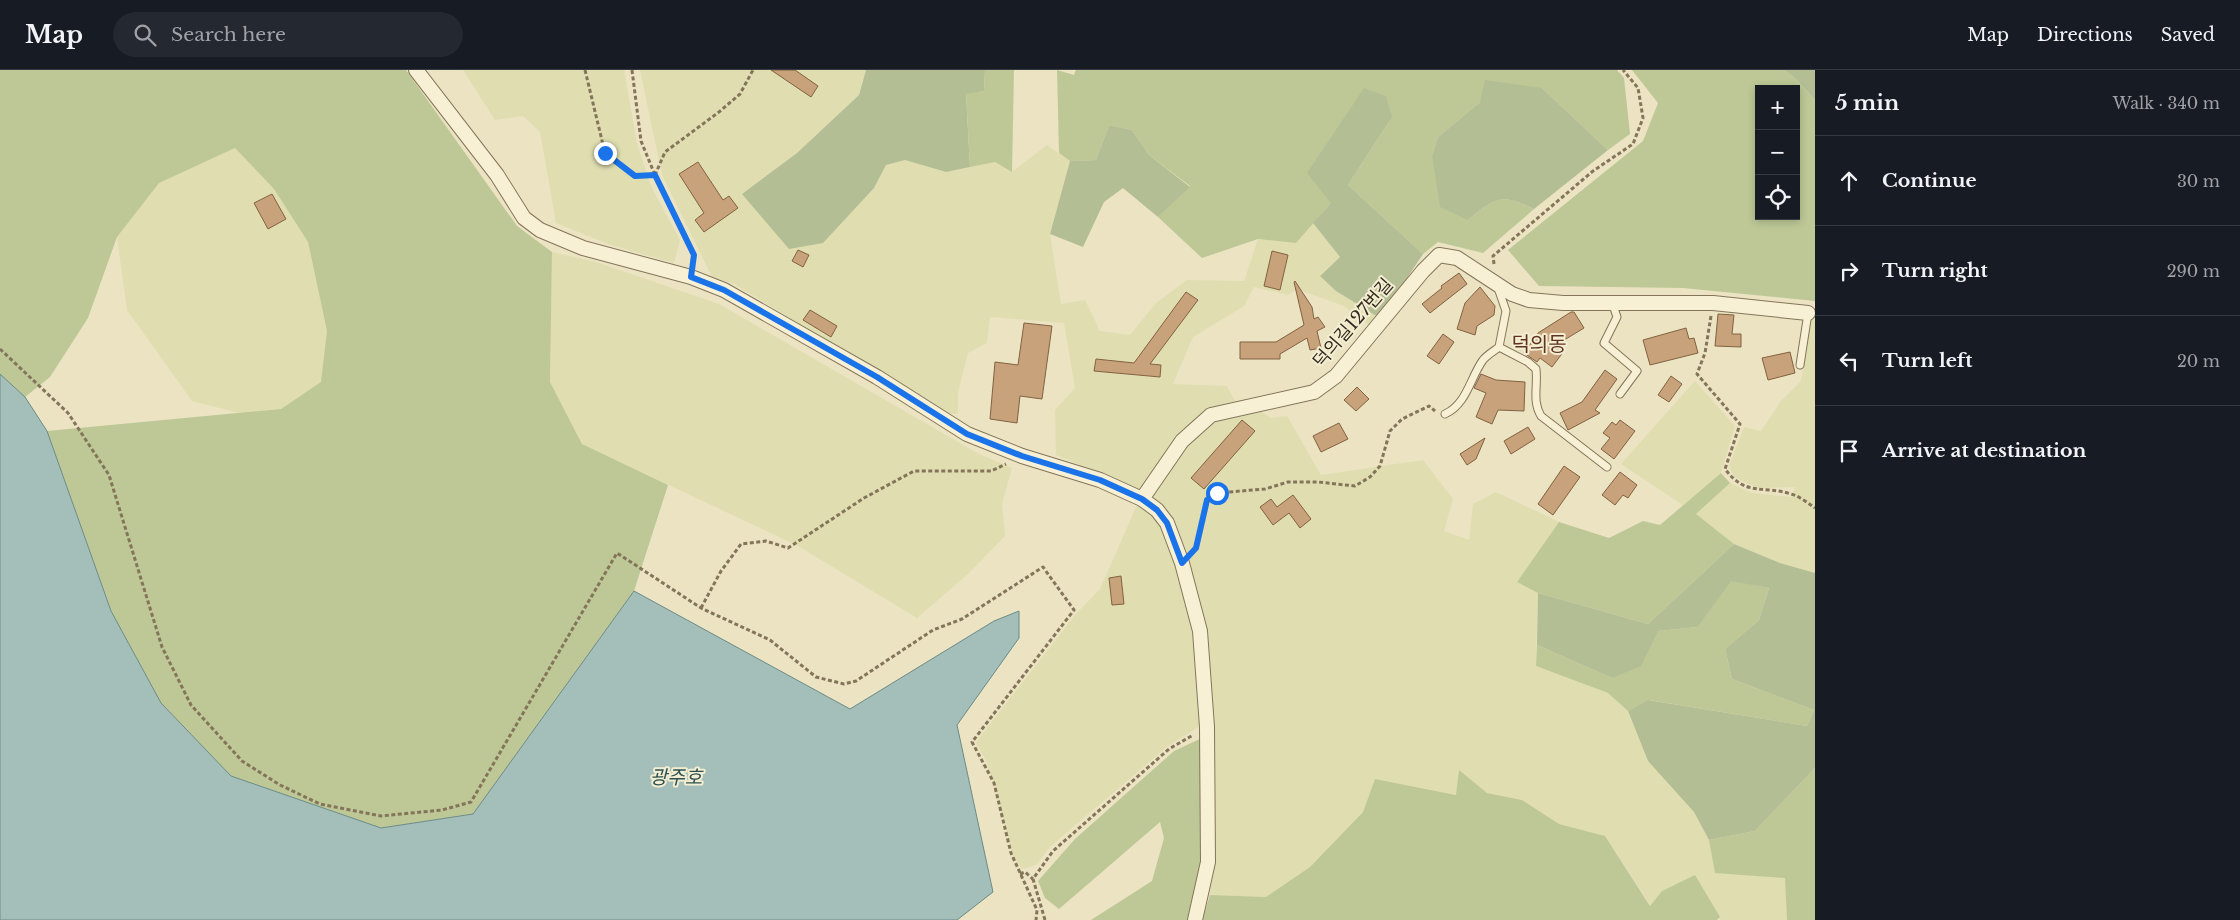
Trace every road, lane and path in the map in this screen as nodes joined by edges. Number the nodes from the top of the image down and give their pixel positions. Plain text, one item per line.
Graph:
1 (416, 70) edge
2 (585, 70) edge
3 (632, 70) edge
4 (753, 70) edge
5 (1623, 70) edge
6 (655, 175) junction
7 (691, 277) junction
8 (1496, 285) junction
9 (1611, 301) junction
10 (1713, 302) junction
11 (1808, 314) joint
12 (1499, 347) junction
13 (0, 349) edge
14 (1800, 365) dead end
15 (1620, 394) dead end
16 (1444, 414) joint
17 (1022, 456) junction
18 (1607, 466) dead end
19 (1142, 499) junction
20 (1815, 508) edge
21 (1182, 563) junction
22 (702, 608) junction
23 (1207, 727) junction
24 (1020, 874) junction
25 (1034, 879) junction
26 (1036, 920) edge
27 (1046, 920) edge
28 (1195, 920) edge

1 - 7 street
2 - 6 path
3 - 6 path
4 - 6 path
5 - 8 path
6 - 7 path
7 - 17 street
8 - 9 street, 덕의길127번길
8 - 12 lane
8 - 19 street, 덕의길127번길
9 - 10 street, 덕의길127번길
9 - 15 lane
10 - 11 street, 덕의길127번길
10 - 20 path
11 - 14 lane, 덕의길127번길
12 - 16 lane
12 - 18 lane
13 - 22 path
16 - 21 path
17 - 19 street
17 - 22 path
19 - 21 street
21 - 23 street
22 - 24 path
23 - 25 path
23 - 28 street
24 - 25 path
24 - 26 path
25 - 27 path

